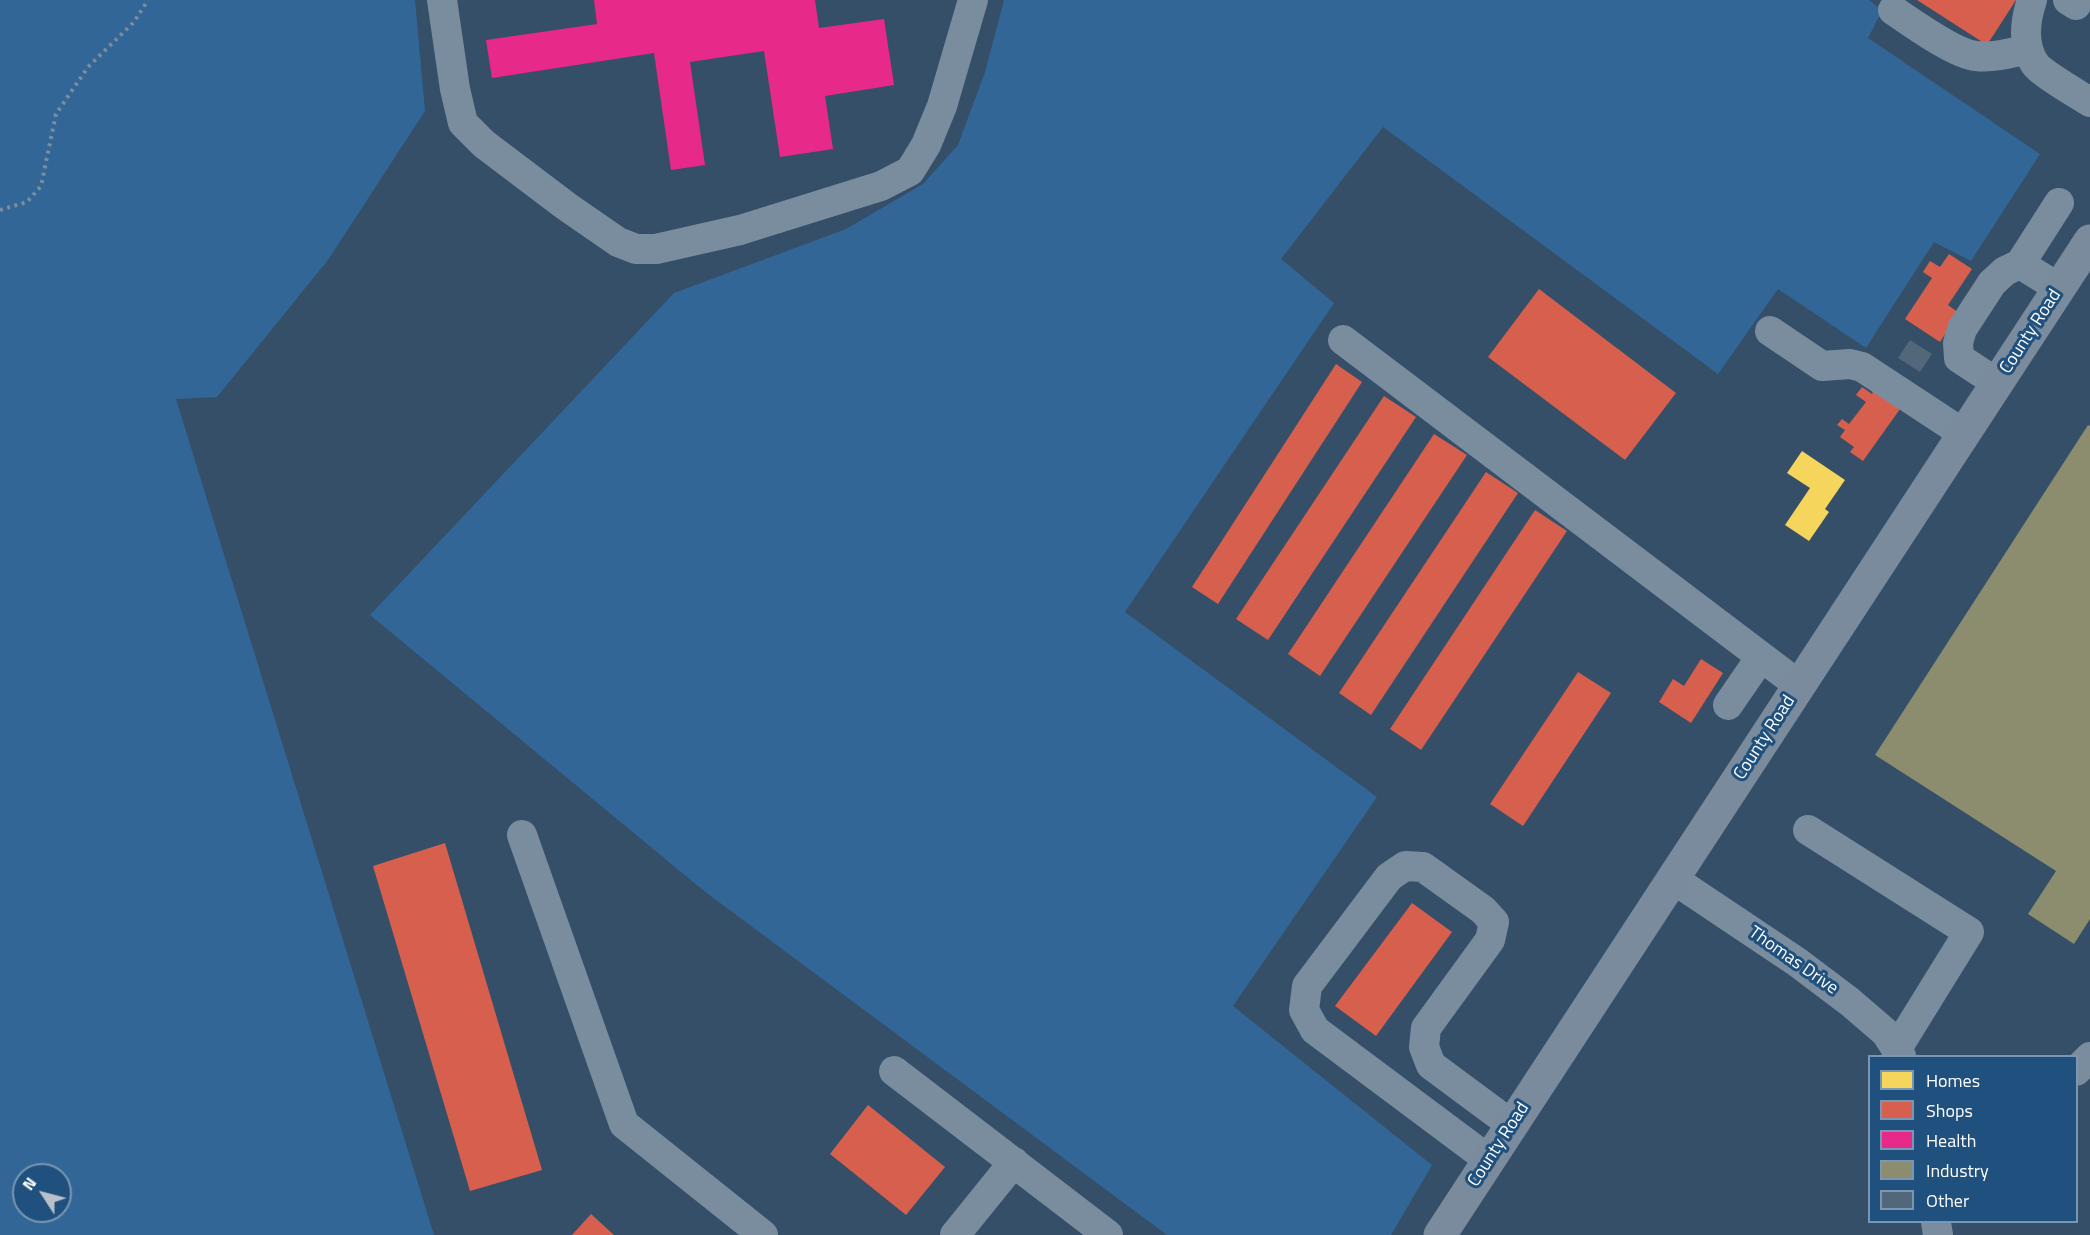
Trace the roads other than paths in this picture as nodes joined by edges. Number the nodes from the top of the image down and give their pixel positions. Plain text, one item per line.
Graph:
1 (442, 0) edge
2 (972, 0) edge
3 (2032, 0) edge
4 (1893, 10) dead end
5 (2028, 49) junction
6 (2090, 102) edge
7 (2059, 203) dead end
8 (2090, 241) edge
9 (2020, 264) junction
10 (2060, 288) junction
11 (1770, 331) dead end
12 (1343, 340) dead end
13 (1997, 383) junction
14 (1964, 434) junction
15 (1761, 657) junction
16 (1800, 686) junction
17 (1728, 705) dead end
18 (1808, 830) dead end
19 (522, 835) dead end
20 (1673, 879) junction
21 (1899, 1053) edge
22 (2090, 1057) edge
23 (2078, 1069) edge
24 (894, 1071) dead end
25 (1512, 1125) junction
26 (1489, 1161) junction
27 (1014, 1162) junction
28 (762, 1235) edge
29 (955, 1235) edge
30 (1108, 1235) edge
31 (1440, 1235) edge

1 - 2 street
3 - 5 street
4 - 5 street
5 - 6 street
7 - 9 street
8 - 10 main road, County Road
9 - 10 street
9 - 13 street
10 - 13 main road, County Road
11 - 14 street
12 - 15 street
13 - 14 main road, County Road
14 - 16 main road, County Road
15 - 16 street
15 - 17 street
16 - 20 main road, County Road
18 - 21 street
19 - 28 street
20 - 21 street, Thomas Drive
20 - 25 main road, County Road
22 - 23 street
24 - 27 street
25 - 26 main road, County Road
25 - 26 street
26 - 31 main road, County Road
27 - 29 street
27 - 30 street

